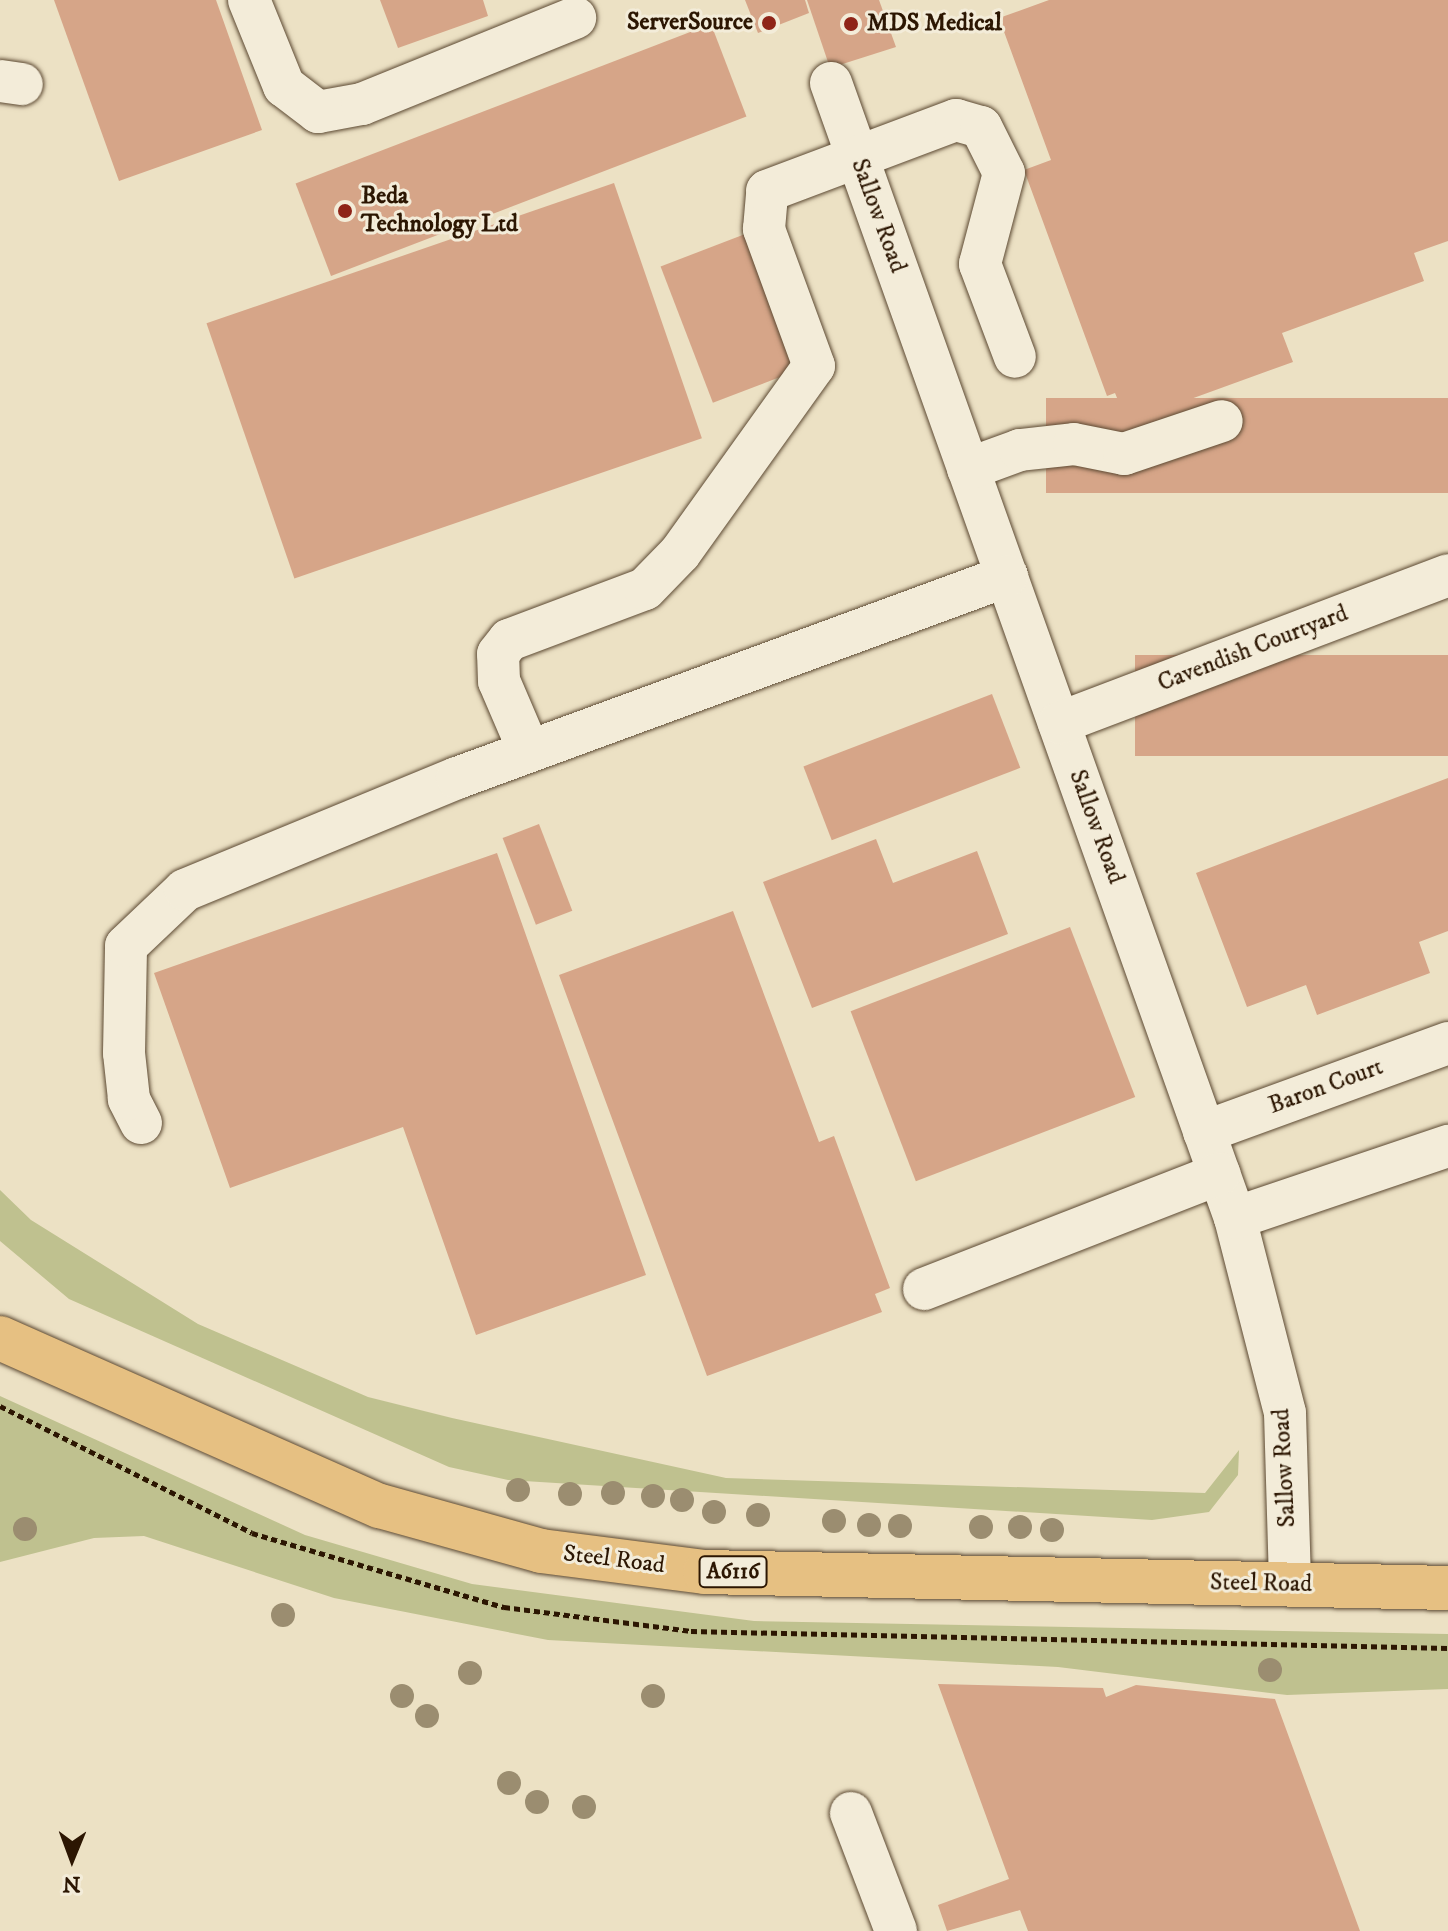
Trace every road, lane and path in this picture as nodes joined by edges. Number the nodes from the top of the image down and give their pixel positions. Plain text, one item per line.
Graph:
1 (249, 0) edge
2 (575, 18) dead end
3 (831, 83) dead end
4 (856, 154) junction
5 (1015, 357) dead end
6 (1222, 421) dead end
7 (968, 469) junction
8 (1448, 575) edge
9 (1007, 576) junction
10 (1059, 723) junction
11 (529, 751) junction
12 (1448, 1043) edge
13 (141, 1123) dead end
14 (1204, 1132) junction
15 (1448, 1146) edge
16 (1219, 1174) junction
17 (1235, 1218) junction
18 (924, 1289) dead end
19 (0, 1338) edge
20 (0, 1357) edge
21 (55, 1365) junction
22 (1290, 1585) junction
23 (1448, 1588) edge
24 (851, 1813) dead end
25 (896, 1931) edge

1 - 2 street
3 - 4 street, Sallow Road
4 - 5 street
4 - 7 street, Sallow Road
4 - 11 street
6 - 7 street
7 - 9 street, Sallow Road
8 - 10 street, Cavendish Courtyard
9 - 10 street, Sallow Road
9 - 11 street
10 - 14 street, Sallow Road
11 - 13 street
12 - 14 street, Baron Court
14 - 16 street, Sallow Road
15 - 17 street
16 - 17 street, Sallow Road
16 - 18 street
17 - 22 street, Sallow Road
19 - 21 main road, Steel Road / A6116
20 - 21 main road, Steel Road / A6116
21 - 22 main road, Steel Road / A6116
22 - 23 main road, Steel Road / A6116
24 - 25 street

